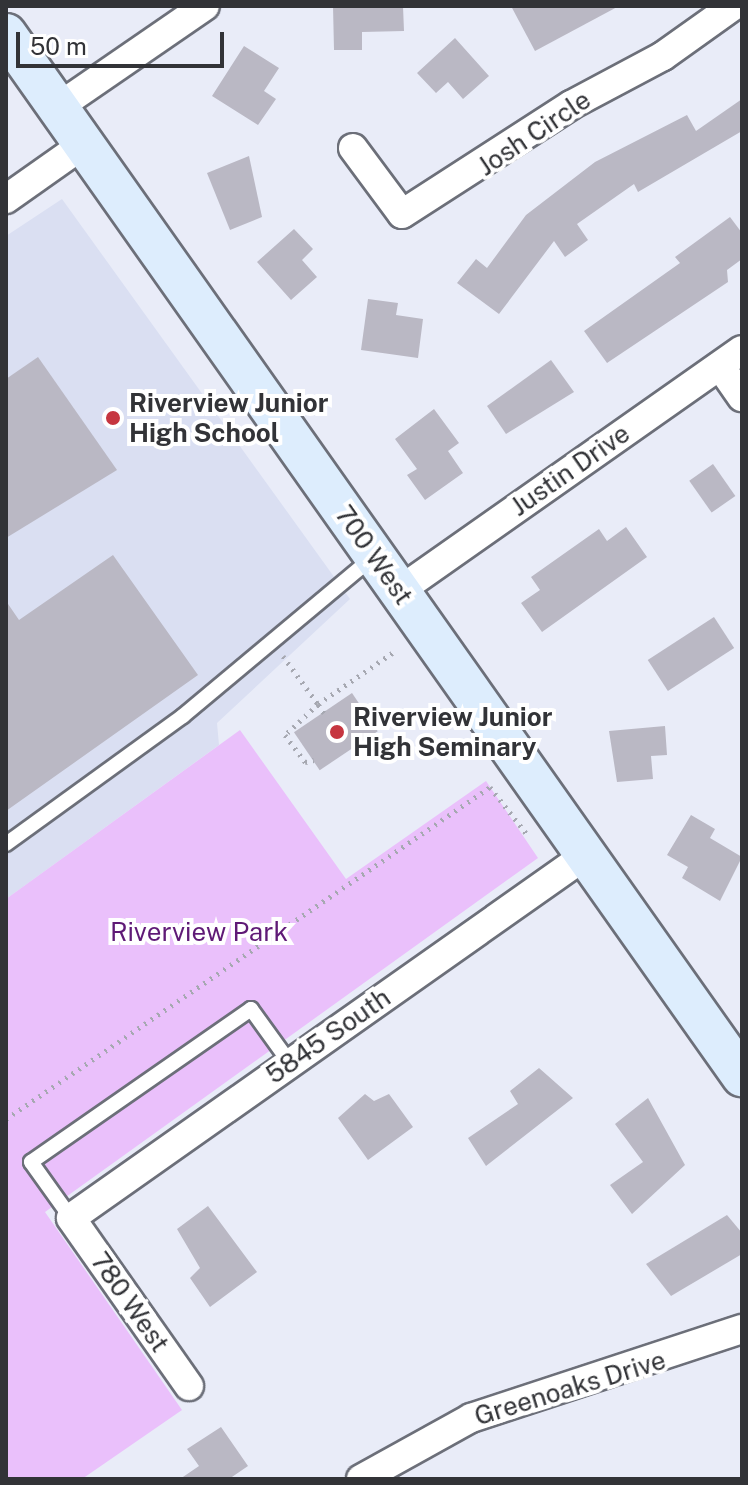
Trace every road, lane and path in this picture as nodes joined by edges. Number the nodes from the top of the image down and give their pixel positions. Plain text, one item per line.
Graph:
1 (205, 6) edge
2 (733, 6) edge
3 (6, 34) edge
4 (58, 107) junction
5 (84, 144) junction
6 (353, 148) dead end
7 (6, 199) edge
8 (731, 358) edge
9 (742, 397) edge
10 (375, 556) junction
11 (399, 591) junction
12 (395, 651) dead end
13 (283, 656) dead end
14 (318, 704) junction
15 (324, 713) dead end
16 (314, 760) dead end
17 (533, 843) dead end
18 (6, 844) edge
19 (586, 855) junction
20 (290, 1063) junction
21 (742, 1076) edge
22 (6, 1119) edge
23 (71, 1218) junction
24 (742, 1329) edge
25 (189, 1386) dead end
26 (361, 1479) edge

1 - 4 street
2 - 6 street, Josh Circle
3 - 4 main road, 700 West
4 - 5 main road, 700 West
5 - 7 street
5 - 10 main road, 700 West
8 - 9 street
8 - 11 street, Justin Drive
10 - 11 main road, 700 West
10 - 18 lane
11 - 19 main road, 700 West
12 - 14 path
13 - 14 path
14 - 15 path
14 - 16 path
17 - 22 path
19 - 20 street, 5845 South
19 - 21 main road, 700 West
20 - 23 street, 5845 South
20 - 23 lane
23 - 25 street, 780 West
24 - 26 street, Greenoaks Drive

